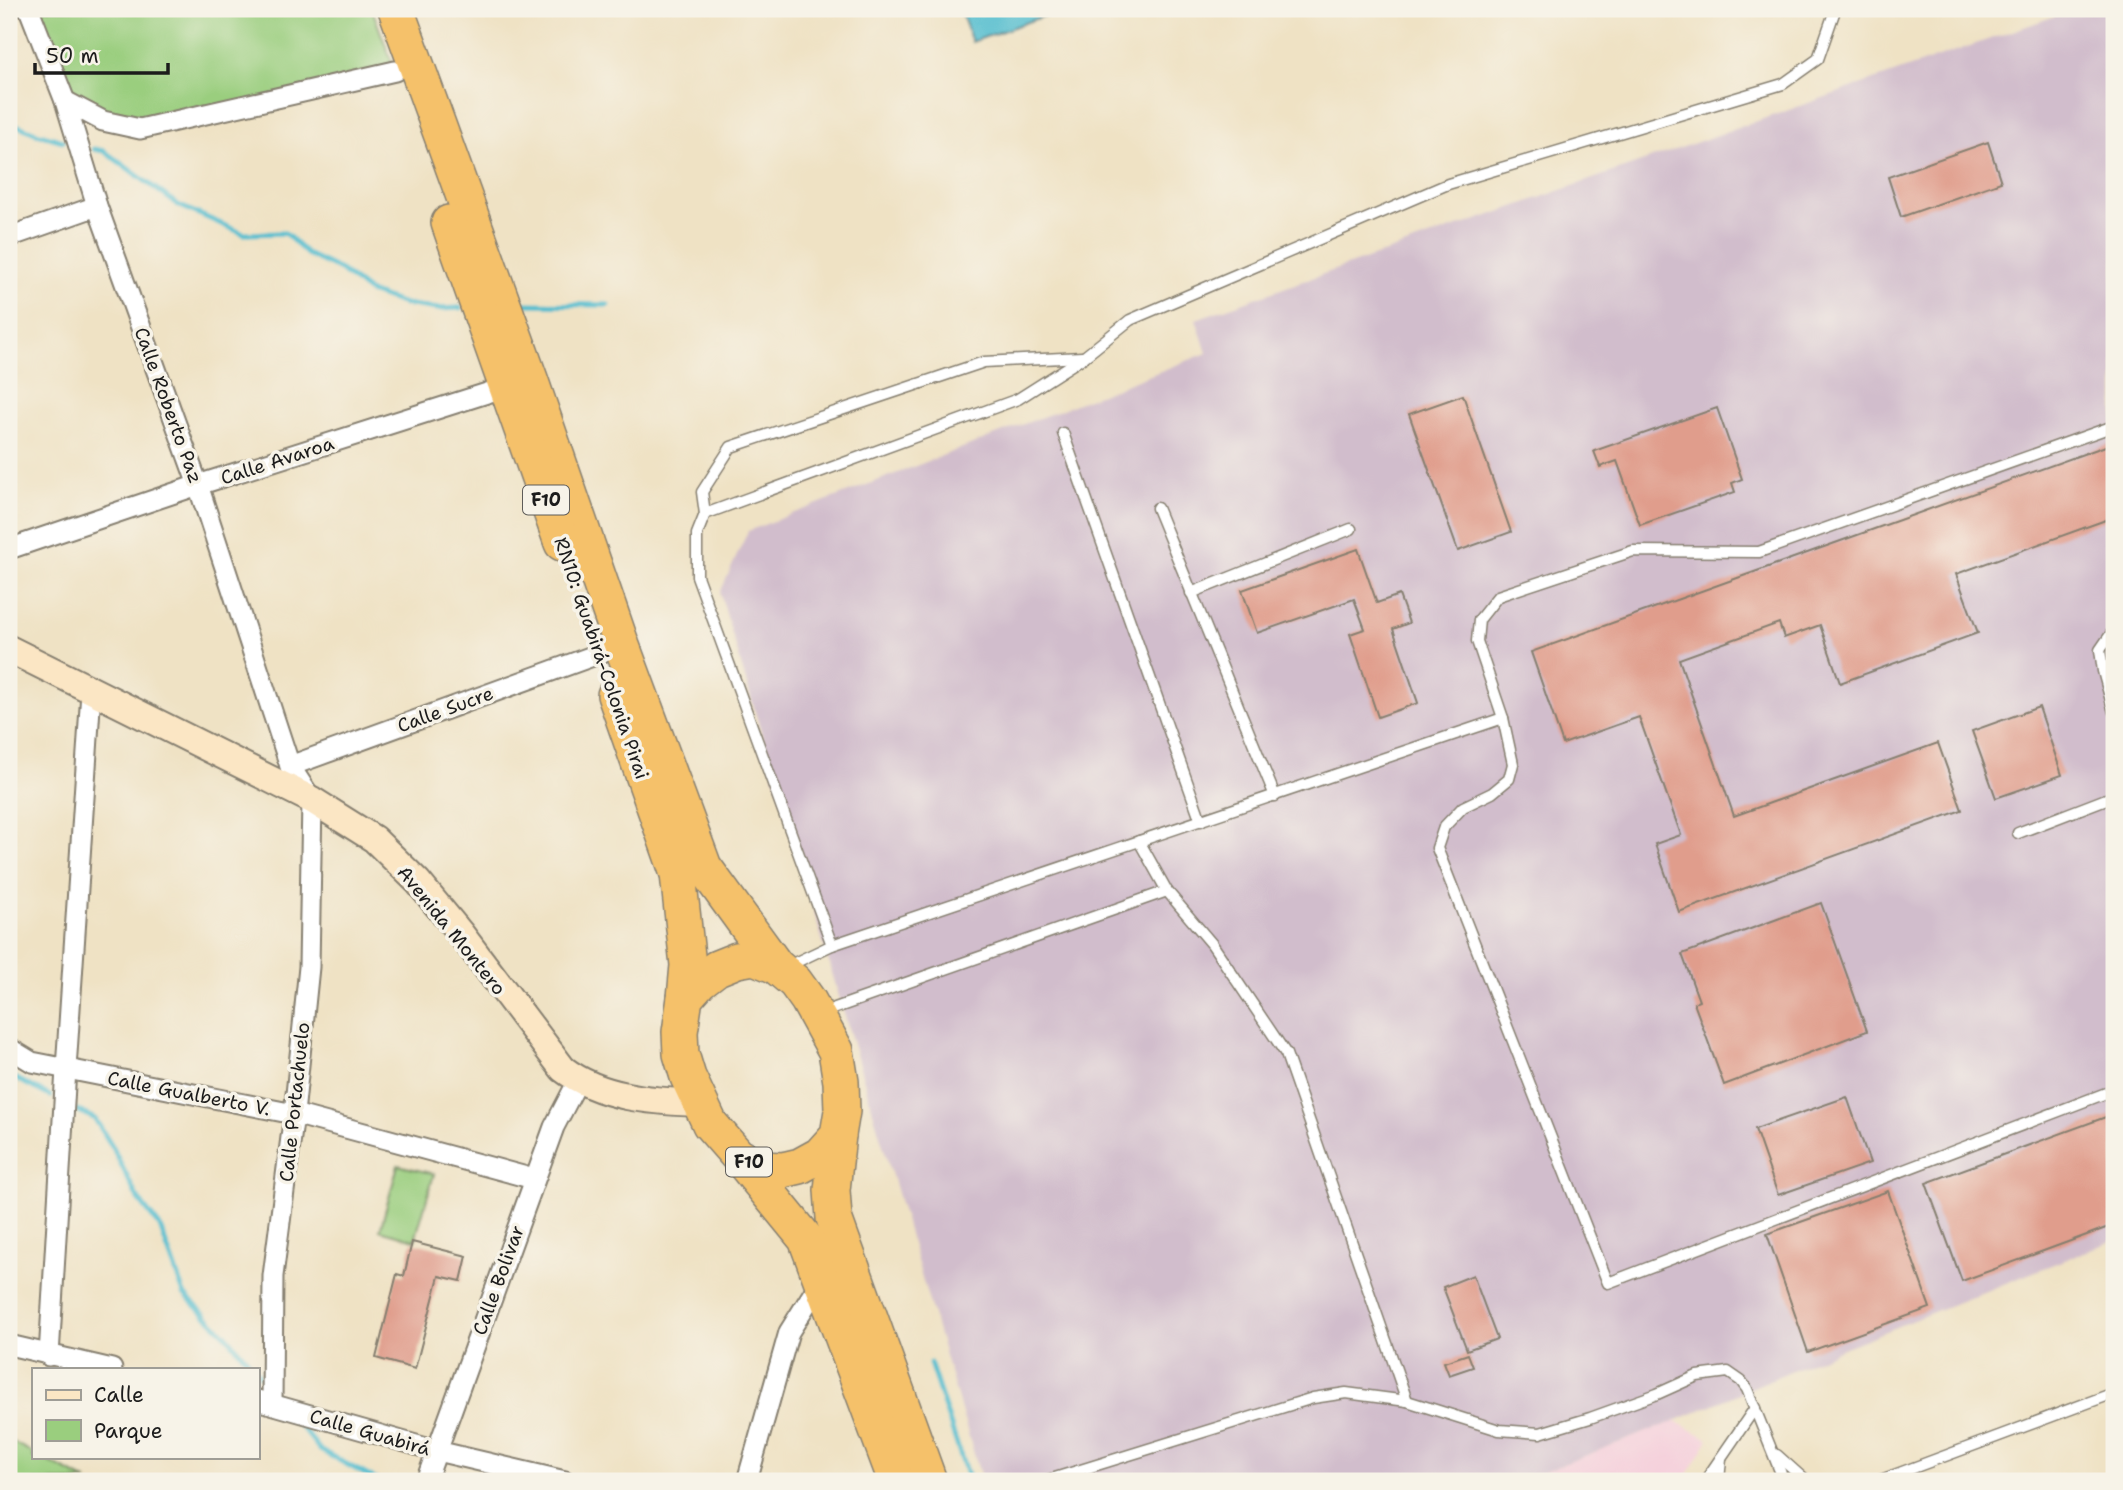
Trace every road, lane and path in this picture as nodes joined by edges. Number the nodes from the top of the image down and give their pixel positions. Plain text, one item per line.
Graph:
1 (29, 9) edge
2 (372, 9) edge
3 (396, 9) edge
4 (1834, 9) edge
5 (395, 71) junction
6 (65, 101) junction
7 (97, 206) junction
8 (9, 237) edge
9 (1084, 357) junction
10 (506, 387) junction
11 (2114, 426) edge
12 (1063, 433) dead end
13 (198, 485) junction
14 (1157, 508) dead end
15 (705, 514) junction
16 (1351, 529) dead end
17 (9, 549) edge
18 (1191, 593) junction
19 (2114, 633) edge
20 (9, 649) edge
21 (601, 653) junction
22 (92, 692) junction
23 (2114, 712) edge
24 (1503, 718) junction
25 (290, 766) junction
26 (1275, 796) junction
27 (2114, 796) edge
28 (312, 800) junction
29 (1201, 821) junction
30 (2018, 833) dead end
31 (1139, 841) junction
32 (1167, 891) junction
33 (832, 945) junction
34 (778, 968) junction
35 (685, 998) junction
36 (818, 1014) junction
37 (9, 1048) edge
38 (66, 1069) junction
39 (578, 1082) junction
40 (2114, 1090) edge
41 (698, 1103) junction
42 (294, 1114) junction
43 (838, 1135) junction
44 (738, 1156) junction
45 (534, 1179) junction
46 (822, 1279) junction
47 (9, 1345) edge
48 (49, 1356) junction
49 (107, 1368) edge
50 (2114, 1393) edge
51 (1407, 1401) junction
52 (265, 1402) edge
53 (1755, 1408) junction
54 (437, 1451) junction
55 (1774, 1453) junction
56 (1721, 1458) junction
57 (426, 1481) edge
58 (565, 1481) edge
59 (747, 1481) edge
60 (896, 1481) edge
61 (929, 1481) edge
62 (1045, 1481) edge
63 (1705, 1481) edge
64 (1719, 1481) edge
65 (1783, 1481) edge
66 (1806, 1481) edge
67 (1878, 1481) edge

1 - 6 street, Calle Roberto Paz
2 - 5 highway, RN10: Guabirá-Colonia Pirai / F10
3 - 34 highway, RN10: Guabirá-Colonia Pirai / F10
4 - 9 lane
5 - 6 street
5 - 10 highway, RN10: Guabirá-Colonia Pirai / F10
6 - 7 street, Calle Roberto Paz
7 - 8 street
7 - 13 street, Calle Roberto Paz
9 - 15 lane
9 - 15 lane
10 - 13 street, Calle Avaroa
10 - 21 highway, RN10: Guabirá-Colonia Pirai / F10
11 - 24 lane
12 - 29 lane
13 - 17 street, Calle Avaroa
13 - 25 street, Calle Roberto Paz
14 - 18 lane
15 - 33 lane
16 - 18 lane
18 - 26 lane
19 - 23 lane
20 - 22 street, Avenida Montero
21 - 25 street, Calle Sucre
21 - 35 highway, RN10: Guabirá-Colonia Pirai / F10
22 - 28 street, Avenida Montero
22 - 38 street
24 - 26 lane
24 - 40 lane
25 - 28 street, Calle Roberto Paz
26 - 29 lane
27 - 30 lane
28 - 39 street, Avenida Montero
28 - 42 street, Calle Portachuelo
29 - 31 lane
31 - 32 lane
31 - 33 lane
32 - 36 lane
32 - 51 lane
33 - 34 lane
34 - 35 highway
34 - 36 highway, F10
35 - 41 highway, F10
36 - 43 highway, F10
37 - 38 street, Calle Gualberto V.
38 - 42 street, Calle Gualberto V.
38 - 48 street
39 - 41 street, Avenida Montero
39 - 45 street, Calle Bolivar
41 - 44 highway, F10
42 - 45 street, Calle Gualberto V.
42 - 52 street, Calle Portachuelo
43 - 44 highway, F10
43 - 61 highway, F10
44 - 46 highway, F10
45 - 54 street, Calle Bolivar
46 - 59 street
46 - 60 highway, F10
47 - 48 street
48 - 49 street
50 - 67 lane
51 - 53 lane
51 - 62 lane
52 - 54 street, Calle Guabirá
53 - 55 lane
53 - 56 lane
54 - 57 street, Calle Bolivar
54 - 58 street, Calle Guabirá
55 - 65 lane
55 - 66 lane
56 - 63 lane
56 - 64 lane

